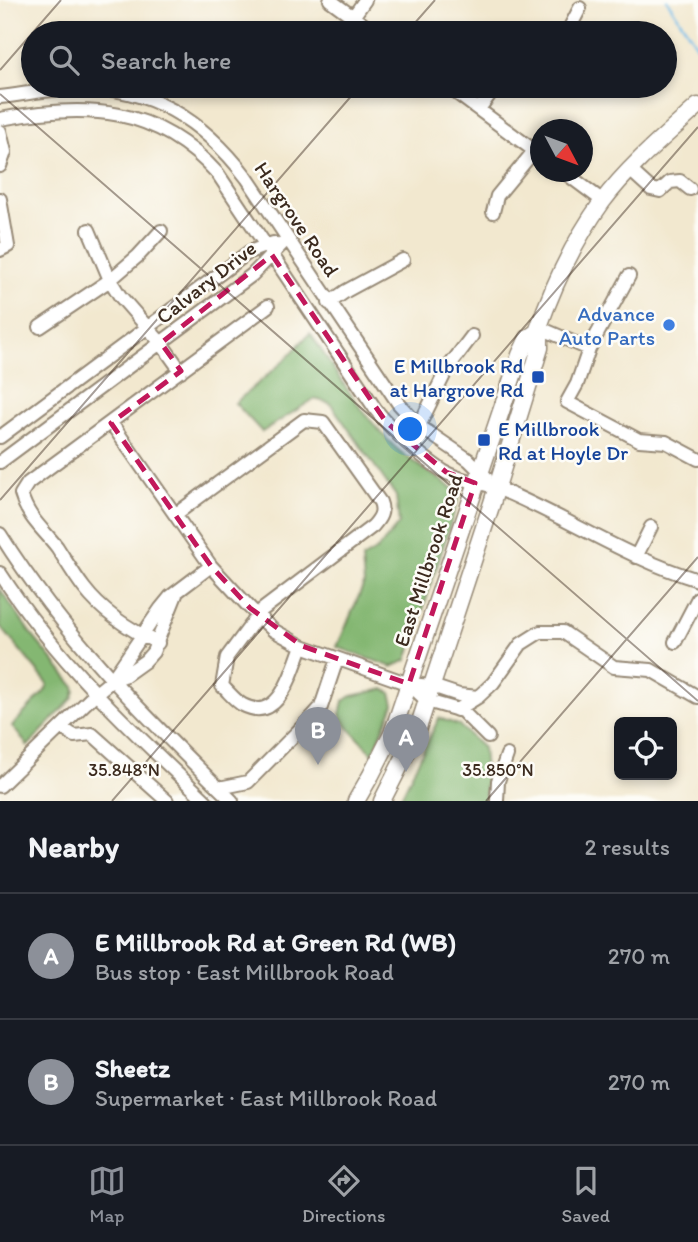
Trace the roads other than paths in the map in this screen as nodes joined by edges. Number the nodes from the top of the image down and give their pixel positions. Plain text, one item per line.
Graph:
1 (330, 0) edge
2 (365, 0) edge
3 (579, 8) dead end
4 (353, 17) junction
5 (358, 21) edge
6 (573, 21) edge
7 (21, 94) edge
8 (0, 97) edge
9 (142, 98) edge
10 (464, 98) edge
11 (487, 98) edge
12 (698, 106) edge
13 (479, 109) junction
14 (0, 119) edge
15 (0, 131) edge
16 (530, 148) edge
17 (530, 160) edge
18 (0, 166) edge
19 (630, 170) junction
20 (577, 182) edge
21 (690, 189) dead end
22 (0, 199) edge
23 (603, 201) junction
24 (493, 212) dead end
25 (89, 230) dead end
26 (161, 231) dead end
27 (287, 239) junction
28 (0, 250) edge
29 (269, 250) junction
30 (403, 260) dead end
31 (629, 276) dead end
32 (110, 280) junction
33 (330, 303) junction
34 (268, 306) dead end
35 (145, 323) junction
36 (40, 327) dead end
37 (537, 330) junction
38 (472, 336) dead end
39 (161, 343) junction
40 (589, 349) junction
41 (181, 371) junction
42 (374, 371) junction
43 (358, 384) junction
44 (111, 423) junction
45 (419, 426) junction
46 (0, 437) edge
47 (698, 459) edge
48 (0, 462) edge
49 (477, 477) junction
50 (496, 488) junction
51 (176, 514) junction
52 (651, 527) dead end
53 (0, 534) edge
54 (636, 557) junction
55 (211, 566) junction
56 (0, 573) edge
57 (698, 580) edge
58 (177, 592) junction
59 (698, 600) edge
60 (257, 615) junction
61 (142, 635) junction
62 (675, 642) dead end
63 (158, 643) junction
64 (302, 646) junction
65 (337, 659) junction
66 (111, 681) junction
67 (409, 684) junction
68 (95, 694) junction
69 (429, 694) junction
70 (478, 697) junction
71 (698, 697) edge
72 (457, 710) junction
73 (61, 727) junction
74 (488, 737) dead end
75 (508, 755) dead end
76 (248, 782) junction
77 (0, 786) edge
78 (219, 788) junction
79 (167, 801) edge
80 (206, 801) edge
81 (234, 801) edge
82 (356, 801) edge
83 (382, 801) edge
84 (497, 801) edge

1 - 4 street
2 - 4 street
3 - 6 street
4 - 5 street
7 - 8 street, Hargrove Road
9 - 27 street, Hargrove Road
10 - 13 street
11 - 13 street
12 - 19 main road, East Millbrook Road
13 - 16 street
14 - 29 street, Hargrove Road
15 - 18 street
17 - 24 street
19 - 21 street
19 - 23 main road, East Millbrook Road
20 - 23 street
22 - 28 street
23 - 37 main road, East Millbrook Road
25 - 32 street, Calvary Drive
26 - 32 street
27 - 29 street, Calvary Drive
27 - 33 street, Hargrove Road
29 - 35 street, Calvary Drive
29 - 39 street, Calvary Drive
29 - 43 street, Hargrove Road
30 - 33 street
31 - 40 street
32 - 35 street, Calvary Drive
32 - 36 street
33 - 42 street, Hargrove Road
34 - 41 street
35 - 39 street
35 - 46 street, Calvary Drive
37 - 40 street
37 - 49 main road, East Millbrook Road
37 - 50 main road, East Millbrook Road
38 - 45 street
39 - 41 street
39 - 48 street, Calvary Drive
40 - 47 street
41 - 44 street
42 - 43 street
42 - 45 street, Hargrove Road
43 - 49 street, Hargrove Road
44 - 51 street
44 - 61 street
45 - 49 street, Hargrove Road
49 - 50 street, Hargrove Road
49 - 67 main road, East Millbrook Road
50 - 54 street, Hargrove Road
50 - 69 main road, East Millbrook Road
51 - 55 street
51 - 60 street
52 - 54 street
53 - 66 street
54 - 57 street, Hargrove Road
55 - 58 street
55 - 60 street
56 - 68 street
58 - 61 street
58 - 63 street
59 - 62 street
60 - 64 street
60 - 64 street
61 - 63 street
61 - 66 street
63 - 66 street
64 - 65 street
65 - 67 street
65 - 76 street
66 - 68 street
66 - 78 street
67 - 69 street
67 - 82 main road, East Millbrook Road
68 - 73 street
68 - 80 street
69 - 70 street
69 - 72 street
69 - 83 main road, East Millbrook Road
70 - 71 street
70 - 72 street
72 - 74 street
73 - 77 street
73 - 79 street
75 - 84 street
76 - 78 street
76 - 81 street
78 - 81 street

